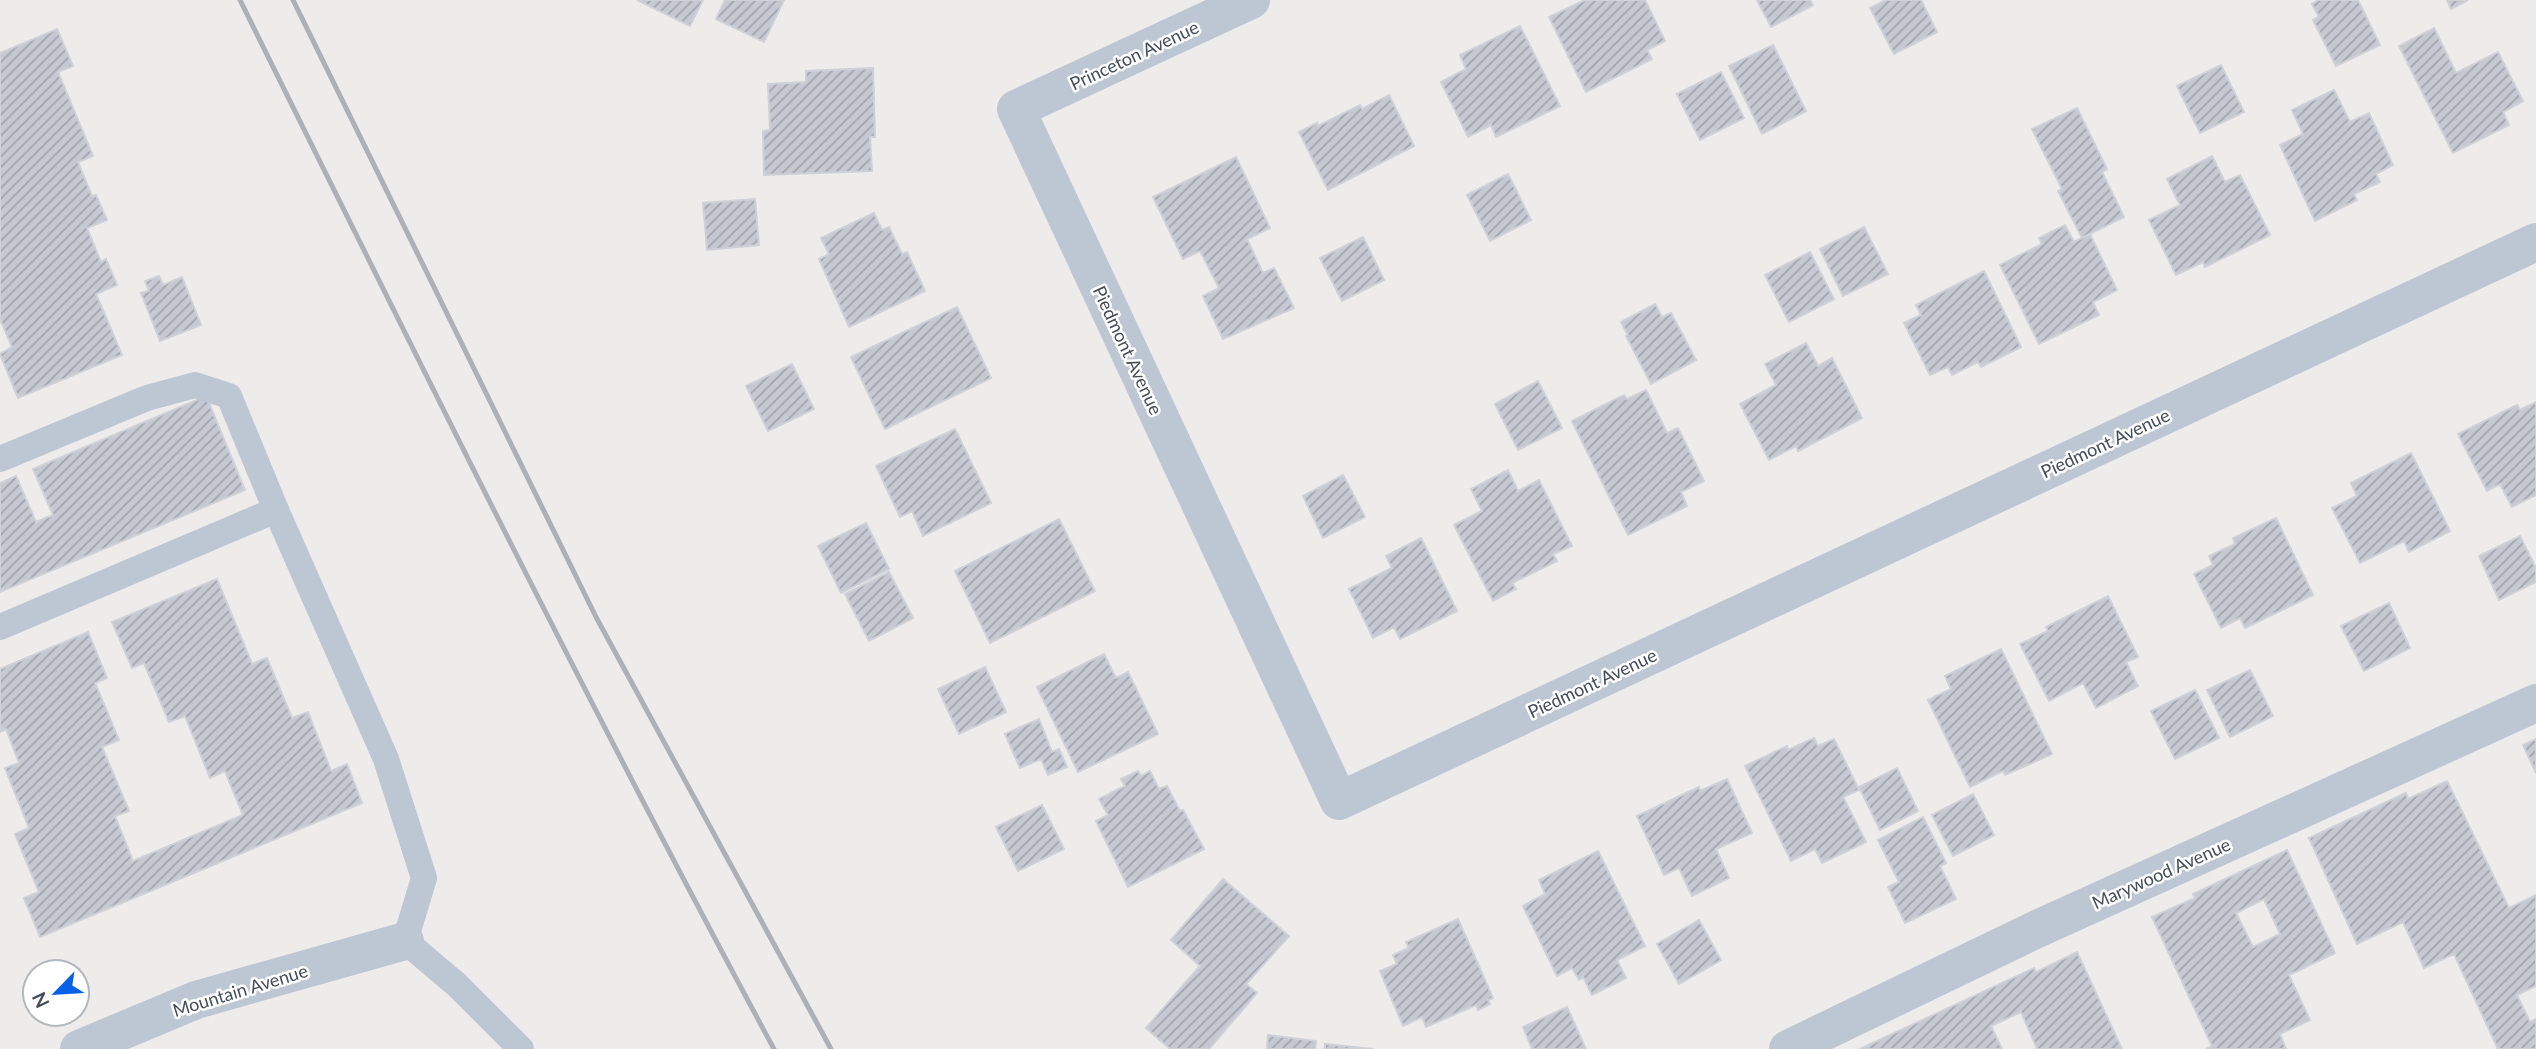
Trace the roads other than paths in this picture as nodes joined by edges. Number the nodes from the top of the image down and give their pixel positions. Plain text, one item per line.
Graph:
1 (1251, 0) edge
2 (1016, 109) joint
3 (2536, 242) edge
4 (0, 459) edge
5 (276, 510) junction
6 (0, 627) edge
7 (2536, 703) edge
8 (405, 941) junction
9 (79, 1049) edge
10 (521, 1049) edge
11 (1788, 1049) edge

1 - 2 street, Princeton Avenue
2 - 3 street, Piedmont Avenue
4 - 5 lane
5 - 6 lane
5 - 8 lane
7 - 11 street, Marywood Avenue
8 - 9 street, Mountain Avenue
8 - 10 lane

